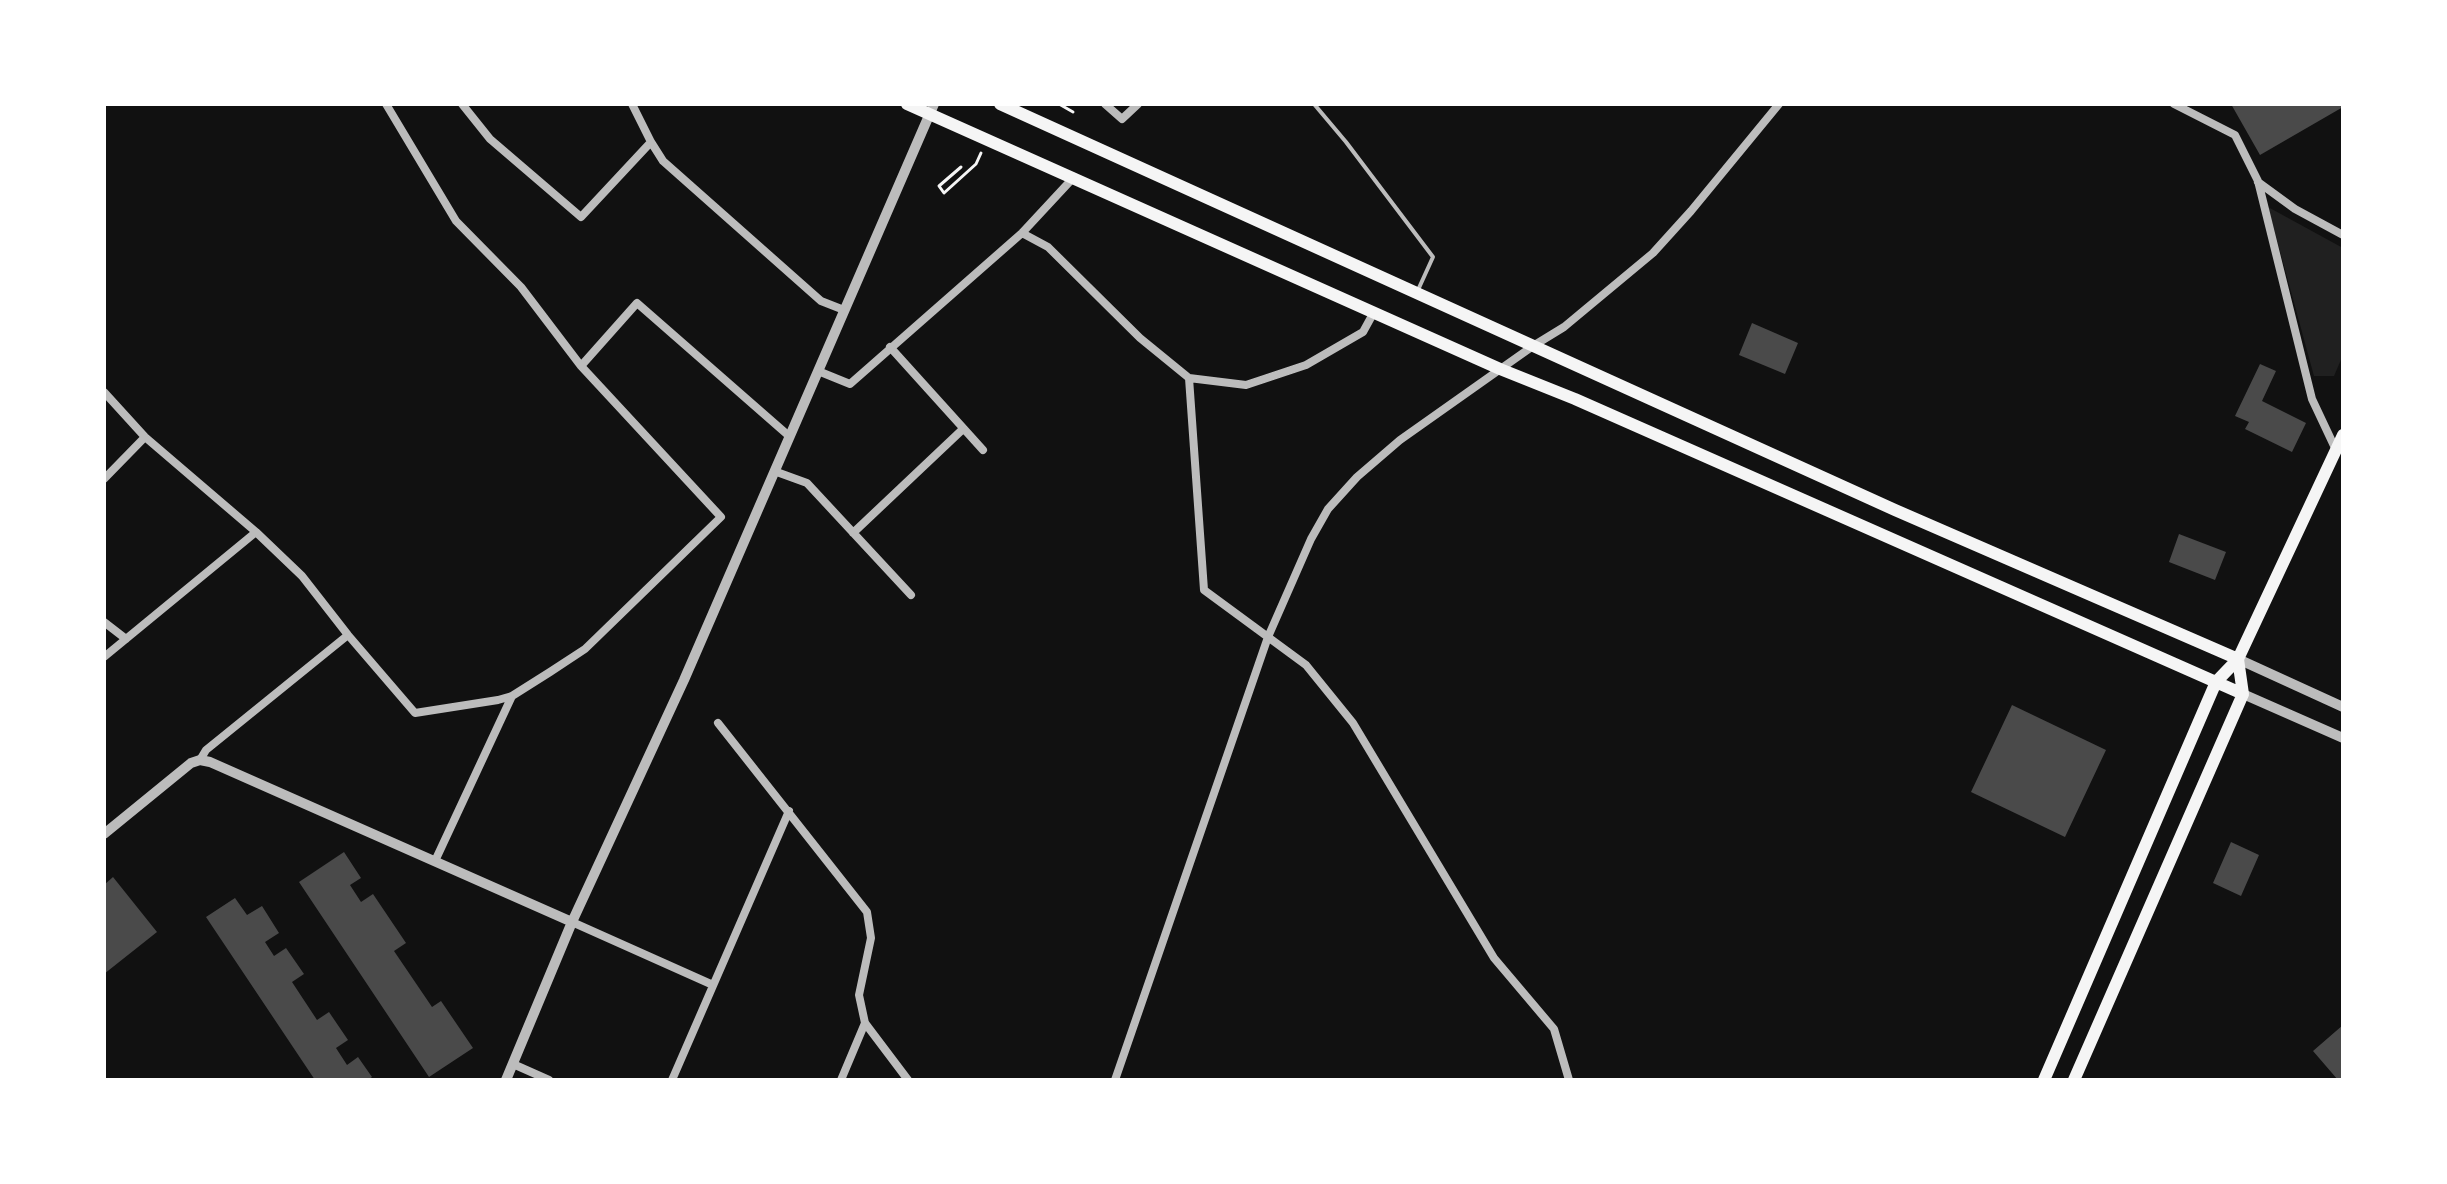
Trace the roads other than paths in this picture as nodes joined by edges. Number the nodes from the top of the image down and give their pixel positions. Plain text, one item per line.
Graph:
1 (386, 104) edge
2 (462, 104) edge
3 (632, 104) edge
4 (907, 104) edge
5 (1000, 104) edge
6 (1105, 104) edge
7 (1138, 104) edge
8 (1314, 104) edge
9 (1779, 104) edge
10 (2174, 104) edge
11 (932, 109) edge
12 (651, 142) junction
13 (1074, 177) junction
14 (2258, 181) junction
15 (1022, 233) junction
16 (2343, 235) edge
17 (1417, 292) junction
18 (844, 310) junction
19 (1374, 312) junction
20 (1533, 346) junction
21 (890, 347) junction
22 (581, 366) junction
23 (1500, 369) junction
24 (818, 371) junction
25 (1189, 378) junction
26 (104, 392) edge
27 (963, 429) junction
28 (2343, 435) edge
29 (789, 436) junction
30 (145, 437) junction
31 (983, 450) dead end
32 (2336, 450) junction
33 (774, 471) junction
34 (104, 479) edge
35 (256, 532) junction
36 (853, 533) junction
37 (911, 595) dead end
38 (104, 622) edge
39 (348, 635) junction
40 (1268, 637) junction
41 (126, 639) junction
42 (104, 657) edge
43 (2238, 659) junction
44 (2216, 682) junction
45 (2243, 694) junction
46 (512, 696) junction
47 (2343, 707) edge
48 (718, 723) dead end
49 (2343, 738) edge
50 (200, 760) junction
51 (789, 811) junction
52 (104, 834) edge
53 (435, 861) junction
54 (572, 922) junction
55 (713, 985) junction
56 (865, 1023) junction
57 (513, 1064) junction
58 (506, 1080) edge
59 (549, 1080) edge
60 (672, 1080) edge
61 (841, 1080) edge
62 (908, 1080) edge
63 (1115, 1080) edge
64 (1569, 1080) edge
65 (2044, 1080) edge
66 (2074, 1080) edge

1 - 22 street
2 - 12 street
3 - 12 street
4 - 11 main road
5 - 17 main road
6 - 7 street
8 - 17 lane
9 - 20 street
10 - 14 street
11 - 13 main road
11 - 18 street
12 - 18 street
13 - 15 street
13 - 19 main road
14 - 16 street
14 - 32 street
15 - 21 street
15 - 25 street
17 - 20 main road
18 - 24 street
19 - 23 main road
19 - 25 street
20 - 23 street
20 - 43 main road
21 - 24 street
21 - 27 street
22 - 29 street
22 - 46 street
23 - 40 street
23 - 44 main road
24 - 29 street
25 - 40 street
26 - 30 street
27 - 31 street
27 - 36 street
28 - 32 main road
29 - 33 street
30 - 34 street
30 - 35 street
32 - 43 main road
33 - 36 street
33 - 54 street
35 - 39 street
35 - 41 street
36 - 37 street
38 - 41 street
39 - 46 street
39 - 50 street
40 - 63 street
40 - 64 street
41 - 42 street
43 - 44 main road
43 - 45 main road
43 - 47 street
44 - 45 main road
44 - 65 main road
45 - 49 street
45 - 66 main road
46 - 53 street
48 - 51 street
50 - 52 street
50 - 53 street
51 - 55 street
51 - 56 street
53 - 54 street
54 - 55 street
54 - 57 street
55 - 60 street
56 - 61 street
56 - 62 street
57 - 58 street
57 - 59 street

